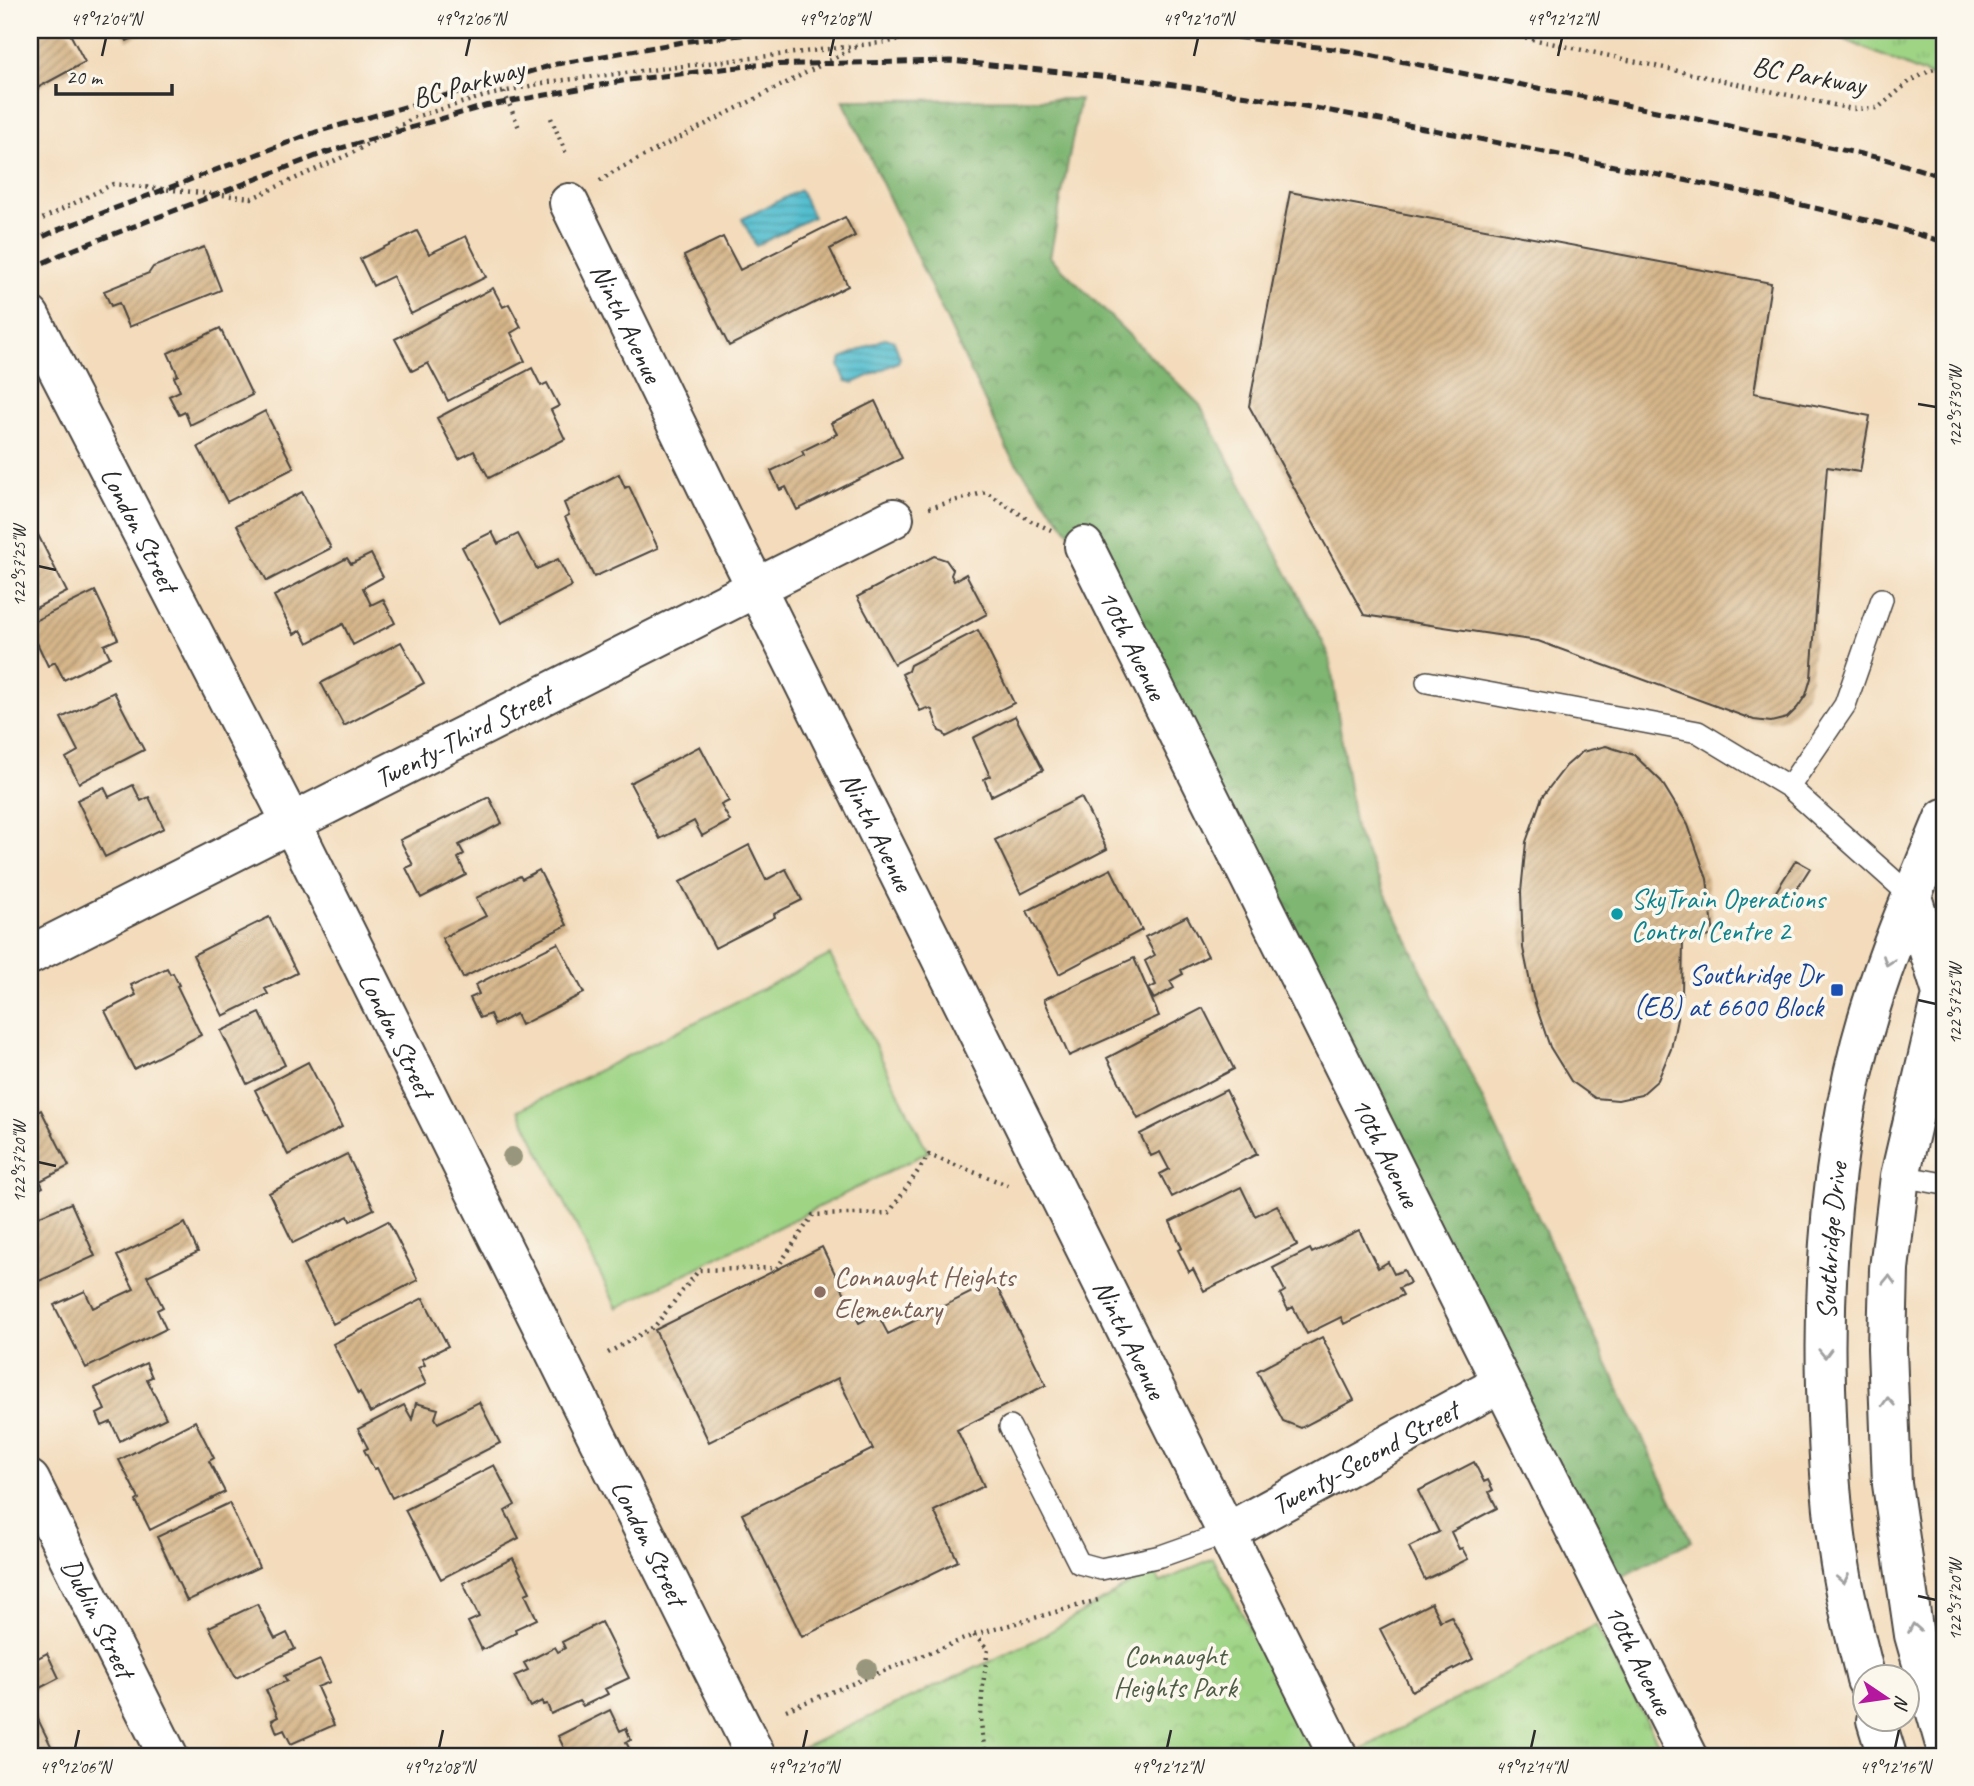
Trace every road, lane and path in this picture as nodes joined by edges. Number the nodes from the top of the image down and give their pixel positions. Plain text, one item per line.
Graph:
1 (941, 30) edge
2 (1491, 30) edge
3 (860, 45) junction
4 (1944, 67) edge
5 (504, 92) junction
6 (551, 118) dead end
7 (520, 130) dead end
8 (567, 156) dead end
9 (569, 203) joint
10 (30, 225) edge
11 (30, 316) edge
12 (894, 519) joint
13 (1084, 547) joint
14 (756, 587) junction
15 (1882, 599) dead end
16 (1427, 682) dead end
17 (1789, 787) junction
18 (1944, 818) edge
19 (292, 824) junction
20 (1912, 897) junction
21 (30, 955) edge
22 (1943, 990) edge
23 (1900, 1176) junction
24 (1018, 1184) dead end
25 (1944, 1184) edge
26 (608, 1353) dead end
27 (1501, 1383) junction
28 (1010, 1427) dead end
29 (30, 1480) edge
30 (1226, 1533) junction
31 (1107, 1597) dead end
32 (974, 1635) junction
33 (1863, 1664) edge
34 (786, 1710) dead end
35 (1880, 1734) edge
36 (1944, 1741) edge
37 (168, 1756) edge
38 (757, 1756) edge
39 (987, 1756) edge
40 (1338, 1756) edge
41 (1688, 1756) edge
42 (1887, 1756) edge

1 - 3 path, BC Parkway
2 - 4 path, BC Parkway
3 - 5 path, BC Parkway
3 - 9 path
5 - 7 path
5 - 10 path, BC Parkway
6 - 8 path
9 - 14 street, Ninth Avenue
11 - 19 street, London Street
12 - 13 path
12 - 14 street, Twenty-Third Street
13 - 27 street, 10th Avenue
14 - 19 street, Twenty-Third Street
14 - 30 street, Ninth Avenue
15 - 17 lane
16 - 17 lane
17 - 20 lane
18 - 20 street, Southridge Drive
19 - 21 street, Twenty-Third Street
19 - 38 street, London Street
20 - 22 street
20 -> 33 street, Southridge Drive
22 - 23 street, Southridge Drive
23 - 25 lane
36 -> 23 street, Southridge Drive
24 - 26 path
27 - 30 street, Twenty-Second Street
27 - 41 street, 10th Avenue
28 - 30 lane
29 - 37 street, Dublin Street
30 - 40 street, Ninth Avenue
31 - 32 path
32 - 34 path
32 - 39 path
35 - 42 street

